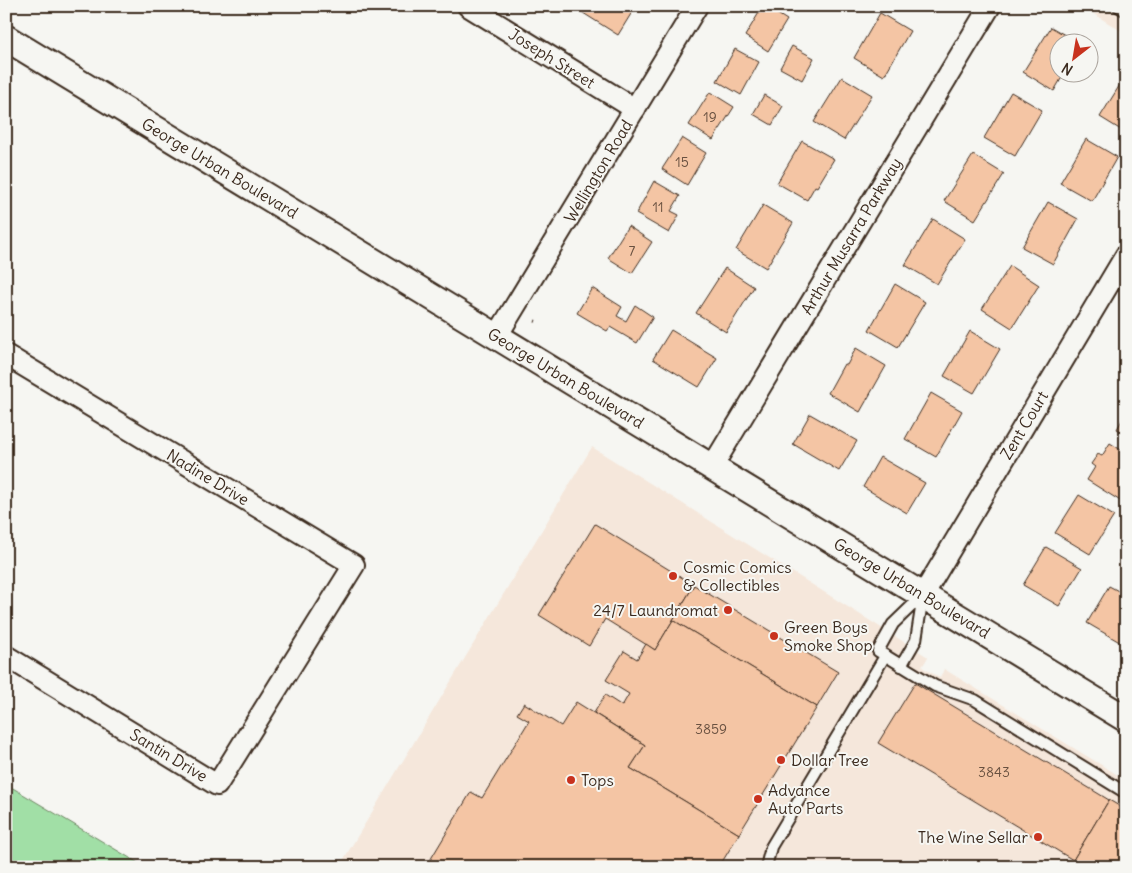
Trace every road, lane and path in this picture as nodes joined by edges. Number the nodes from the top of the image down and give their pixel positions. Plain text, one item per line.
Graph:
1 (468, 6) edge
2 (697, 6) edge
3 (990, 6) edge
4 (1118, 6) edge
5 (1126, 11) edge
6 (6, 38) edge
7 (635, 109) junction
8 (1126, 255) edge
9 (497, 336) junction
10 (6, 355) edge
11 (712, 467) junction
12 (923, 595) junction
13 (319, 621) joint
14 (882, 653) junction
15 (6, 656) edge
16 (902, 666) junction
17 (1126, 719) edge
18 (1126, 793) edge
19 (766, 867) edge

1 - 7 street, Joseph Street
2 - 7 street, Wellington Road
3 - 11 street, Arthur Musarra Parkway
4 - 5 lane
6 - 9 street, George Urban Boulevard
7 - 9 street, Wellington Road
8 - 12 street, Zent Court
9 - 11 street, George Urban Boulevard
10 - 13 street, Nadine Drive
11 - 12 street, George Urban Boulevard
12 - 14 lane
12 - 16 lane
12 - 17 street, George Urban Boulevard
13 - 15 street, Santin Drive
14 - 16 lane
14 - 19 lane
16 - 18 lane

